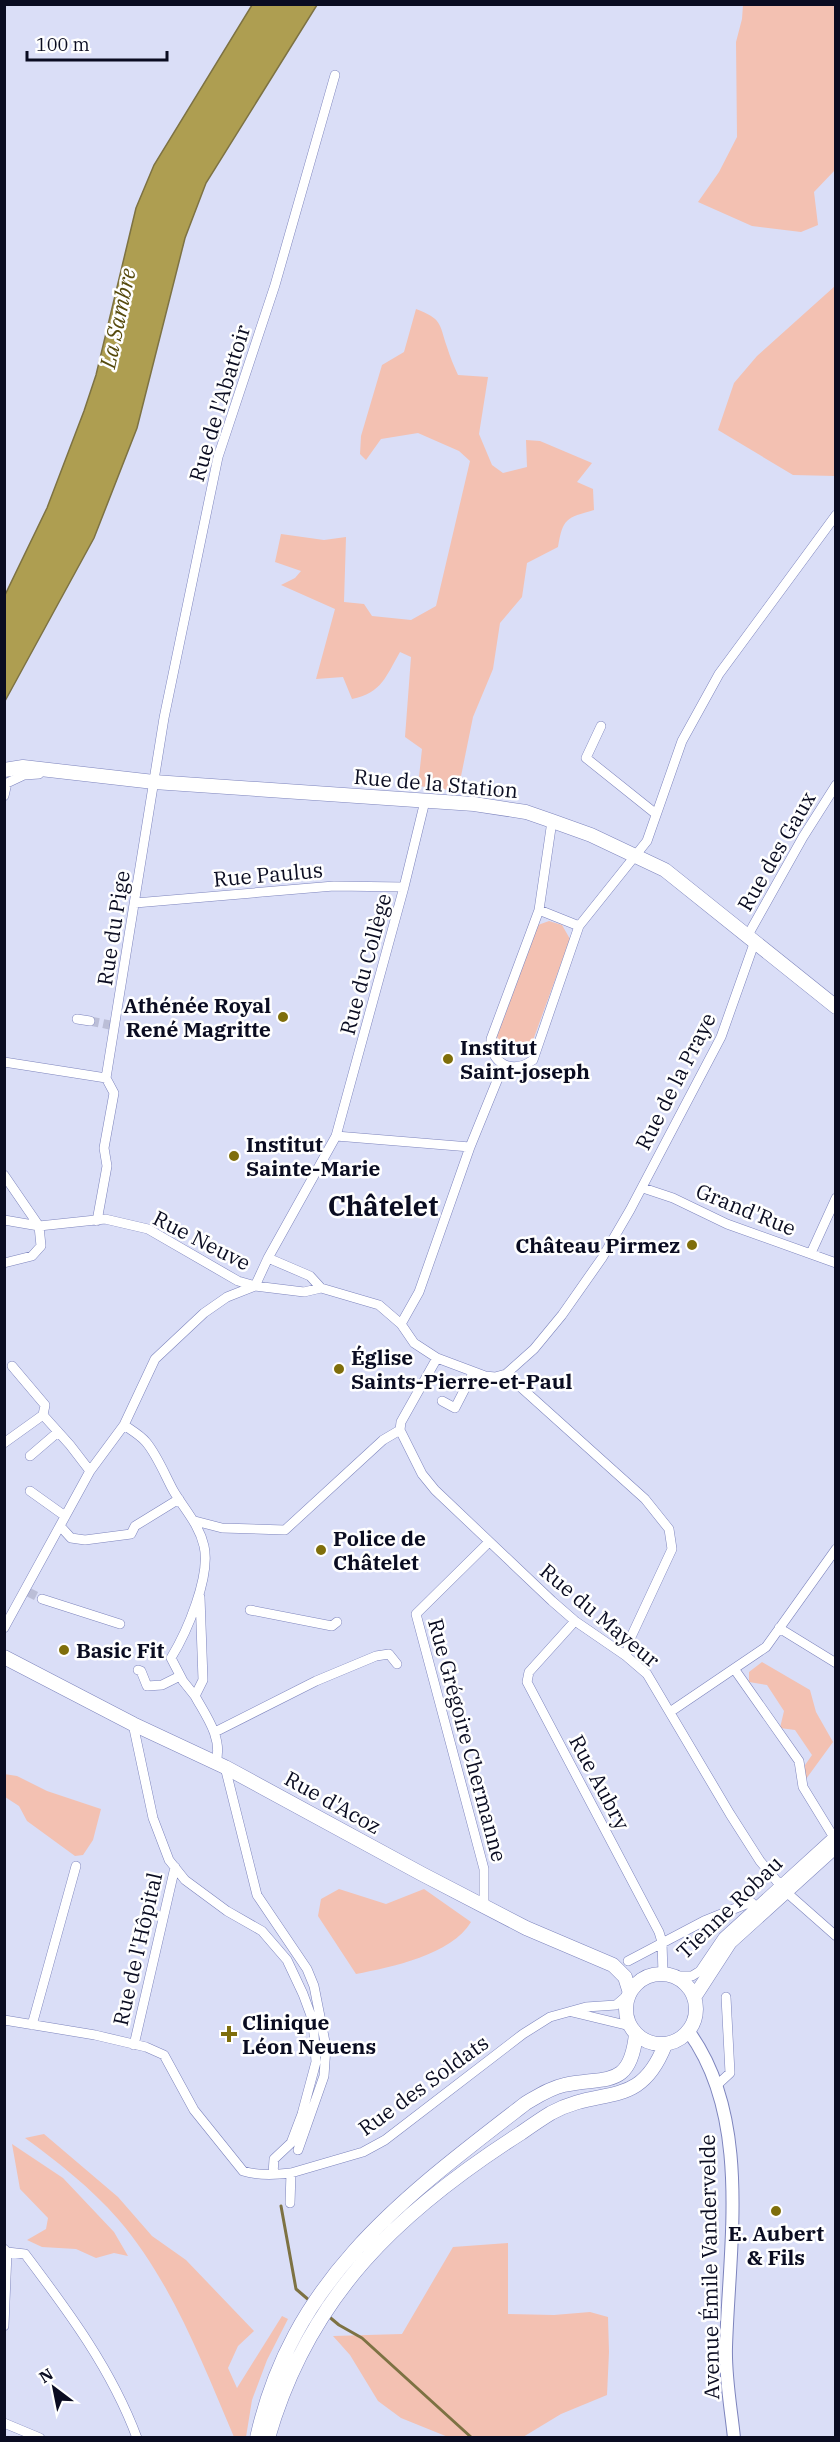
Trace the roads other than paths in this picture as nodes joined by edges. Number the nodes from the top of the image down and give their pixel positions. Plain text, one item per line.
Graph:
1 (335, 75) dead end
2 (836, 514) edge
3 (601, 726) dead end
4 (8, 769) edge
5 (71, 774) junction
6 (154, 783) junction
7 (836, 785) edge
8 (4, 796) edge
9 (425, 801) junction
10 (656, 814) junction
11 (552, 821) junction
12 (635, 856) junction
13 (404, 887) junction
14 (135, 903) junction
15 (539, 910) junction
16 (579, 926) junction
17 (751, 938) junction
18 (836, 1007) edge
19 (77, 1019) dead end
20 (90, 1021) tunnel mouth
21 (4, 1062) edge
22 (502, 1066) junction
23 (106, 1078) junction
24 (336, 1136) junction
25 (470, 1147) junction
26 (4, 1175) edge
27 (643, 1188) junction
28 (836, 1198) edge
29 (4, 1220) edge
30 (97, 1221) junction
31 (39, 1226) junction
32 (811, 1253) junction
33 (268, 1258) junction
34 (4, 1263) edge
35 (836, 1263) edge
36 (255, 1286) junction
37 (321, 1288) junction
38 (401, 1324) junction
39 (437, 1358) junction
40 (12, 1366) dead end
41 (473, 1372) junction
42 (506, 1374) junction
43 (442, 1401) dead end
44 (43, 1415) junction
45 (124, 1425) junction
46 (400, 1430) junction
47 (58, 1432) junction
48 (4, 1443) edge
49 (30, 1456) dead end
50 (90, 1471) junction
51 (30, 1491) dead end
52 (178, 1498) junction
53 (65, 1516) junction
54 (195, 1521) junction
55 (60, 1526) junction
56 (489, 1542) junction
57 (836, 1549) edge
58 (200, 1597) junction
59 (42, 1599) tunnel mouth
60 (250, 1610) dead end
61 (575, 1621) junction
62 (337, 1622) dead end
63 (120, 1624) dead end
64 (4, 1628) edge
65 (778, 1628) junction
66 (626, 1656) junction
67 (4, 1657) edge
68 (833, 1661) edge
69 (397, 1664) dead end
70 (138, 1670) dead end
71 (735, 1670) junction
72 (836, 1673) edge
73 (180, 1676) junction
74 (195, 1696) junction
75 (670, 1712) junction
76 (133, 1724) junction
77 (215, 1732) junction
78 (221, 1764) junction
79 (834, 1844) edge
80 (76, 1866) dead end
81 (175, 1867) junction
82 (783, 1888) junction
83 (484, 1906) junction
84 (756, 1907) junction
85 (275, 1919) junction
86 (262, 1931) junction
87 (836, 1936) edge
88 (662, 1942) junction
89 (628, 1961) dead end
90 (669, 1975) junction
91 (630, 1993) junction
92 (695, 1996) junction
93 (726, 1996) dead end
94 (570, 2011) junction
95 (4, 2020) edge
96 (32, 2025) junction
97 (633, 2030) junction
98 (689, 2032) junction
99 (134, 2045) junction
100 (665, 2045) junction
101 (716, 2086) junction
102 (295, 2146) junction
103 (302, 2170) junction
104 (273, 2174) junction
105 (291, 2174) junction
106 (290, 2203) dead end
107 (6, 2251) edge
108 (337, 2281) junction
109 (308, 2325) junction
110 (4, 2326) edge
111 (4, 2422) edge
112 (39, 2438) edge
113 (137, 2438) edge
114 (257, 2438) edge
115 (268, 2438) edge
116 (734, 2438) edge

1 - 6 street, Rue de l'Abattoir
2 - 10 street
3 - 10 street
4 - 5 main road, Rue de la Station
5 - 6 main road, Rue de la Station
5 - 8 street
6 - 9 main road, Rue de la Station
6 - 14 street, Rue du Pige
7 - 17 street, Rue des Gaux
9 - 11 main road, Rue de la Station
9 - 13 street, Rue du Collège
10 - 12 street
11 - 12 main road, Rue de la Station
11 - 15 street
12 - 16 street
12 - 17 main road, Rue de la Station
13 - 14 street, Rue Paulus
13 - 24 street, Rue du Collège
14 - 23 street, Rue du Pige
15 - 16 street
15 - 22 street
16 - 22 street
17 - 18 main road, Rue de la Station
17 - 27 street, Rue de la Praye
19 - 20 street
21 - 23 street
22 - 25 street
23 - 30 street
24 - 25 street
24 - 33 street, Rue du Collège
25 - 38 street
26 - 31 street
27 - 32 street, Grand'Rue
27 - 42 street, Rue de la Praye
28 - 32 street
29 - 31 street, Rue Neuve
30 - 31 street, Rue Neuve
30 - 36 street, Rue Neuve
31 - 34 street
32 - 35 street, Grand'Rue
33 - 36 street, Rue du Collège
33 - 37 street
36 - 37 street, Rue Neuve
36 - 45 street
37 - 38 street
38 - 39 street
39 - 41 street
39 - 46 street
40 - 44 street
41 - 42 street
41 - 43 street
42 - 66 street
44 - 47 street
44 - 48 street
45 - 50 street
45 - 52 street
46 - 54 street
46 - 56 street, Rue du Mayeur
47 - 49 street
47 - 50 street
50 - 53 street
51 - 53 street
52 - 54 street
52 - 55 street
53 - 55 street
54 - 58 street
55 - 64 street
56 - 61 street, Rue du Mayeur
56 - 83 street, Rue Grégoire Chermanne
57 - 65 street
58 - 73 street
58 - 74 street
59 - 63 street
60 - 62 street
61 - 66 street, Rue du Mayeur
61 - 88 street, Rue Aubry
65 - 68 street
65 - 71 street
66 - 75 street, Rue du Mayeur
67 - 76 main road, Rue d'Acoz
68 - 72 street
69 - 77 street
70 - 73 street
71 - 75 street
71 - 79 street
73 - 74 street
74 - 77 street
75 - 82 street, Rue du Mayeur
76 - 78 main road, Rue d'Acoz
76 - 81 street, Rue de l'Hôpital
77 - 78 street
78 - 83 main road, Rue d'Acoz
78 - 85 street
79 - 82 main road, Tienne Robau
80 - 96 street
81 - 86 street
81 - 99 street, Rue de l'Hôpital
82 - 84 street, Tienne Robau
82 - 87 street, Rue du Mayeur
82 - 92 main road, Tienne Robau
83 - 91 main road, Rue d'Acoz
84 - 88 street
84 - 90 street, Tienne Robau
85 - 86 street
85 - 102 street
86 - 102 street
88 - 89 street
88 - 90 street, Rue Aubry
90 - 91 main road
90 - 92 main road
91 - 94 street, Rue des Soldats
91 - 97 main road
92 - 98 main road
93 - 101 street
94 - 97 street
94 - 103 street, Rue des Soldats
95 - 96 street, Rue des Soldats
96 - 99 street, Rue des Soldats
97 - 100 main road
97 - 108 main road
98 - 100 main road
98 - 101 main road, Avenue Émile Vandervelde
99 - 104 street, Rue des Soldats
100 - 108 main road
101 - 116 main road, Avenue Émile Vandervelde
102 - 103 street
102 - 104 street
103 - 105 street, Rue des Soldats
104 - 105 street, Rue des Soldats
105 - 106 street
107 - 110 street
107 - 113 street
108 - 109 main road
109 - 114 main road
109 - 115 main road
111 - 112 street

